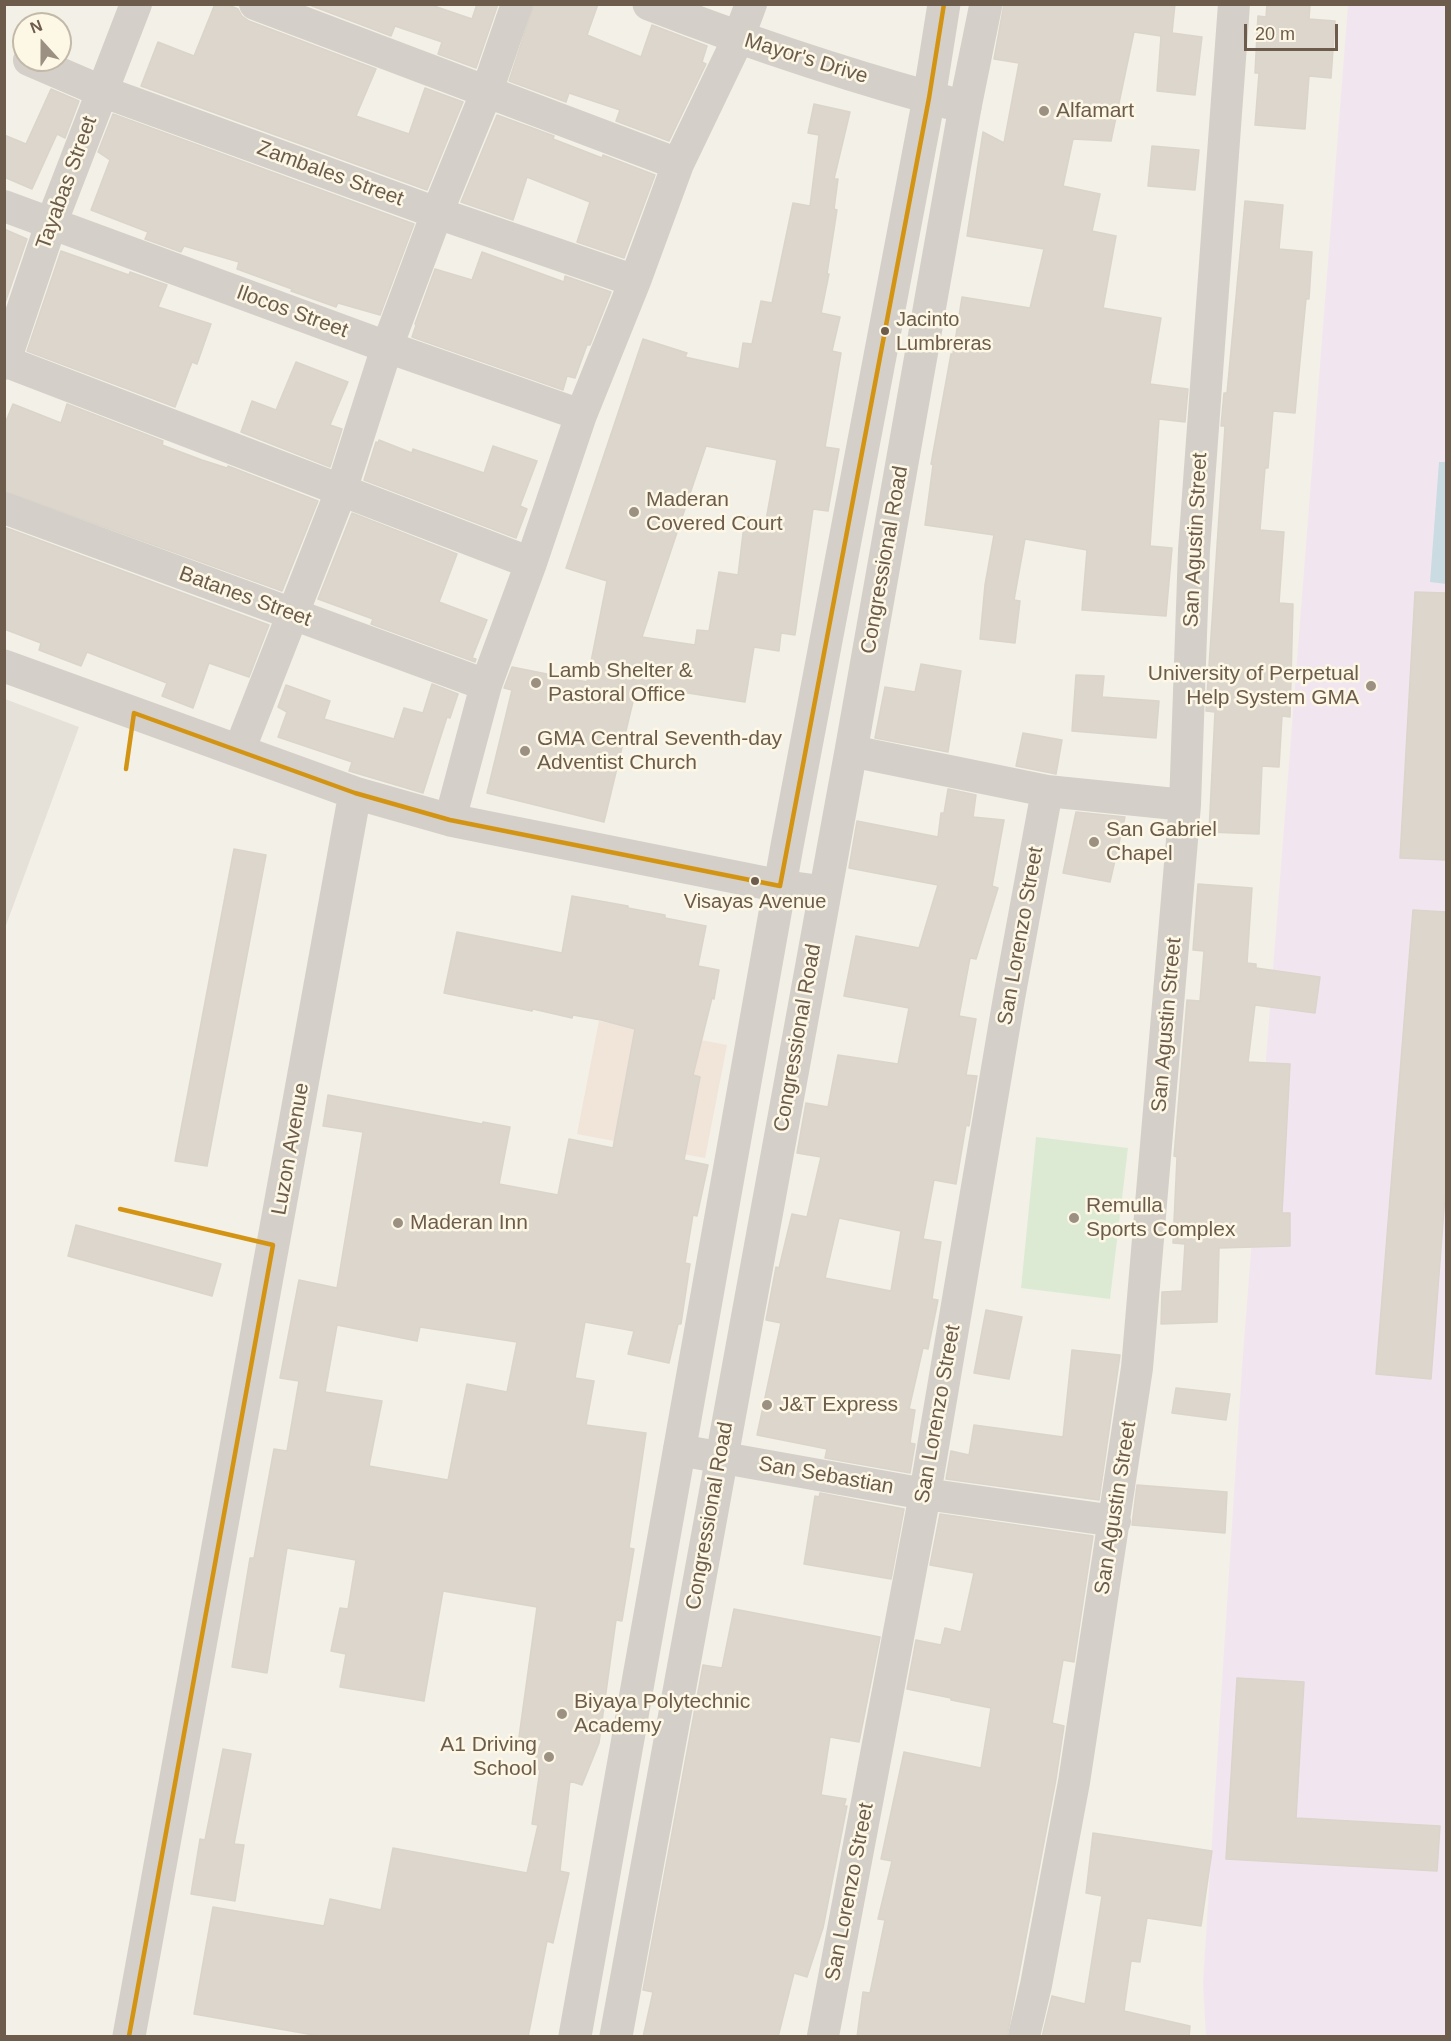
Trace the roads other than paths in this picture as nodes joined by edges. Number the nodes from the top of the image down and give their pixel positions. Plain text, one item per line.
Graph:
1 (136, 4) edge
2 (255, 4) edge
3 (517, 4) edge
4 (649, 4) edge
5 (751, 4) edge
6 (944, 4) edge
7 (987, 4) edge
8 (1234, 4) edge
9 (738, 39) junction
10 (56, 72) edge
11 (101, 91) junction
12 (487, 91) junction
13 (929, 98) junction
14 (965, 107) junction
15 (678, 165) junction
16 (4, 207) edge
17 (437, 213) junction
18 (51, 224) junction
19 (635, 280) junction
20 (387, 347) junction
21 (5, 363) edge
22 (581, 415) junction
23 (341, 491) junction
24 (4, 508) edge
25 (531, 563) junction
26 (292, 615) junction
27 (4, 666) edge
28 (486, 685) junction
29 (239, 751) junction
30 (850, 751) junction
31 (1047, 791) junction
32 (355, 793) junction
33 (1185, 806) junction
34 (450, 820) junction
35 (780, 886) junction
36 (824, 892) junction
37 (679, 1450) junction
38 (721, 1457) junction
39 (925, 1494) junction
40 (1115, 1521) junction
41 (129, 2037) edge
42 (575, 2037) edge
43 (616, 2037) edge
44 (823, 2037) edge
45 (1024, 2037) edge

1 - 11 street, Tayabas Street
2 - 12 street
3 - 12 street
4 - 9 main road, Mayor's Drive
5 - 9 street
6 - 13 main road, Congressional Road
7 - 14 main road, Congressional Road
8 - 33 street, San Agustin Street
9 - 13 main road, Mayor's Drive
9 - 15 street
10 - 11 street, Zambales Street
11 - 17 street, Zambales Street
11 - 18 street, Tayabas Street
12 - 15 street
12 - 17 street
13 - 14 main road, Mayor's Drive
13 - 35 main road, Congressional Road
14 - 30 main road, Congressional Road
15 - 19 street
16 - 18 street, Ilocos Street
17 - 19 street, Zambales Street
17 - 20 street
18 - 20 street, Ilocos Street
18 - 21 street, Tayabas Street
19 - 22 street
20 - 22 street, Ilocos Street
20 - 23 street
21 - 23 street
22 - 25 street
23 - 25 street
23 - 26 street
24 - 26 street, Batanes Street
25 - 28 street
26 - 28 street, Batanes Street
26 - 29 street
27 - 29 main road
28 - 34 street
29 - 32 main road
30 - 31 street
30 - 36 main road, Congressional Road
31 - 33 street
31 - 39 street, San Lorenzo Street
32 - 34 main road
32 - 41 main road, Luzon Avenue
33 - 40 street, San Agustin Street
34 - 35 main road
35 - 36 main road
35 - 37 main road, Congressional Road
36 - 38 main road, Congressional Road
37 - 38 street, San Sebastian
37 - 42 main road, Congressional Road
38 - 39 street, San Sebastian
38 - 43 main road, Congressional Road
39 - 40 street, San Sebastian
39 - 44 street, San Lorenzo Street
40 - 45 street, San Agustin Street

